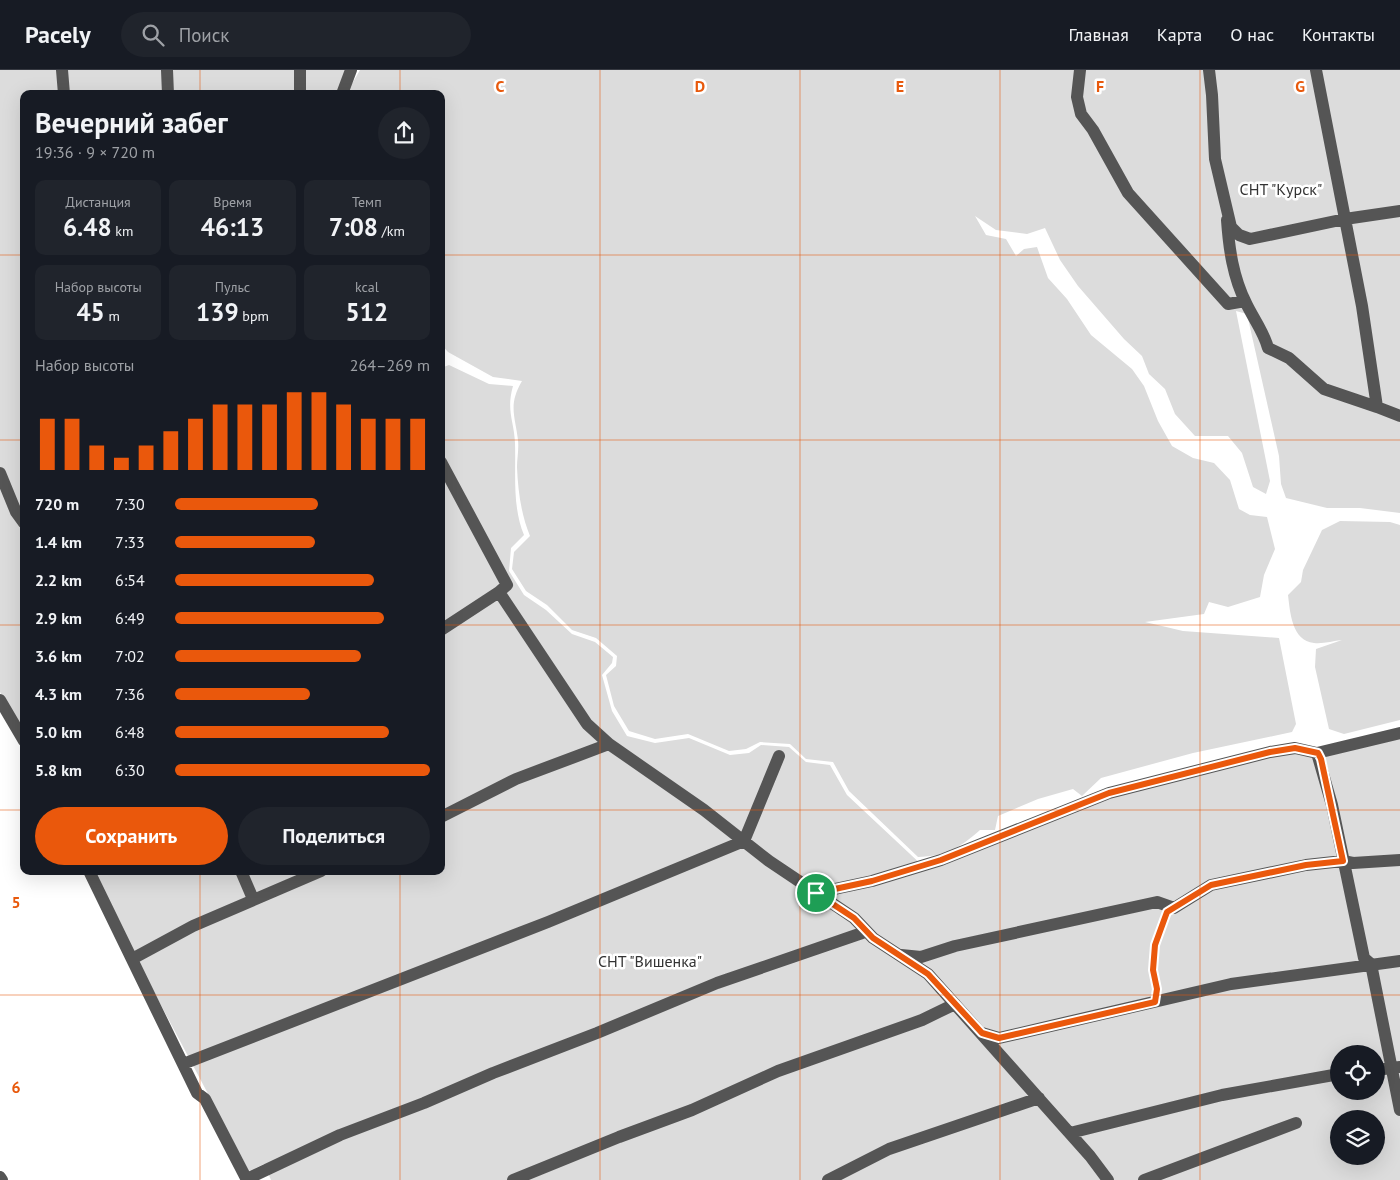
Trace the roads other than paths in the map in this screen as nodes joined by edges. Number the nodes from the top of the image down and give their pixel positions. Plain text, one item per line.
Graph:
1 (62, 70) edge
2 (167, 70) edge
3 (300, 70) edge
4 (351, 70) edge
5 (1080, 70) edge
6 (1208, 70) edge
7 (1316, 70) edge
8 (64, 90) edge
9 (168, 90) edge
10 (300, 90) edge
11 (344, 90) edge
12 (1226, 208) junction
13 (1400, 212) edge
14 (1345, 219) junction
15 (1245, 301) junction
16 (1377, 407) junction
17 (1400, 416) edge
18 (445, 469) edge
19 (0, 473) edge
20 (20, 518) edge
21 (499, 592) junction
22 (445, 627) edge
23 (0, 700) edge
24 (1400, 733) edge
25 (20, 734) edge
26 (609, 744) junction
27 (1318, 753) junction
28 (779, 756) dead end
29 (445, 815) edge
30 (744, 841) junction
31 (1400, 860) edge
32 (1343, 861) junction
33 (91, 875) edge
34 (243, 875) edge
35 (311, 875) edge
36 (816, 893) junction
37 (253, 899) junction
38 (866, 932) junction
39 (899, 955) junction
40 (132, 959) junction
41 (1400, 961) edge
42 (1372, 964) junction
43 (955, 1004) junction
44 (982, 1033) junction
45 (183, 1064) junction
46 (1396, 1068) edge
47 (1330, 1076) edge
48 (1039, 1098) junction
49 (1400, 1110) edge
50 (1296, 1123) dead end
51 (1070, 1133) junction
52 (247, 1180) edge
53 (512, 1180) edge
54 (828, 1180) edge
55 (1108, 1180) edge
56 (1144, 1180) edge

1 - 8 street
2 - 9 street
3 - 10 street
4 - 11 street
5 - 15 street
6 - 12 street
7 - 14 street
12 - 14 street
12 - 15 street
13 - 14 street
14 - 16 street
15 - 16 street
16 - 17 street
18 - 21 street
19 - 20 street
21 - 22 street
21 - 26 street
23 - 25 street
24 - 27 street
26 - 29 street
26 - 30 street
27 - 32 street
27 - 36 street
28 - 30 street
30 - 36 street
30 - 45 street
31 - 32 street
32 - 39 street
32 - 42 street
33 - 40 street
34 - 37 street
35 - 37 street
36 - 38 street
37 - 40 street
38 - 39 street
38 - 52 street
39 - 43 street
40 - 45 street
41 - 42 street
42 - 44 street
42 - 46 street
43 - 44 street
43 - 53 street
44 - 48 street
45 - 52 street
46 - 49 street
47 - 51 street
48 - 51 street
48 - 54 street
50 - 56 street
51 - 55 street

